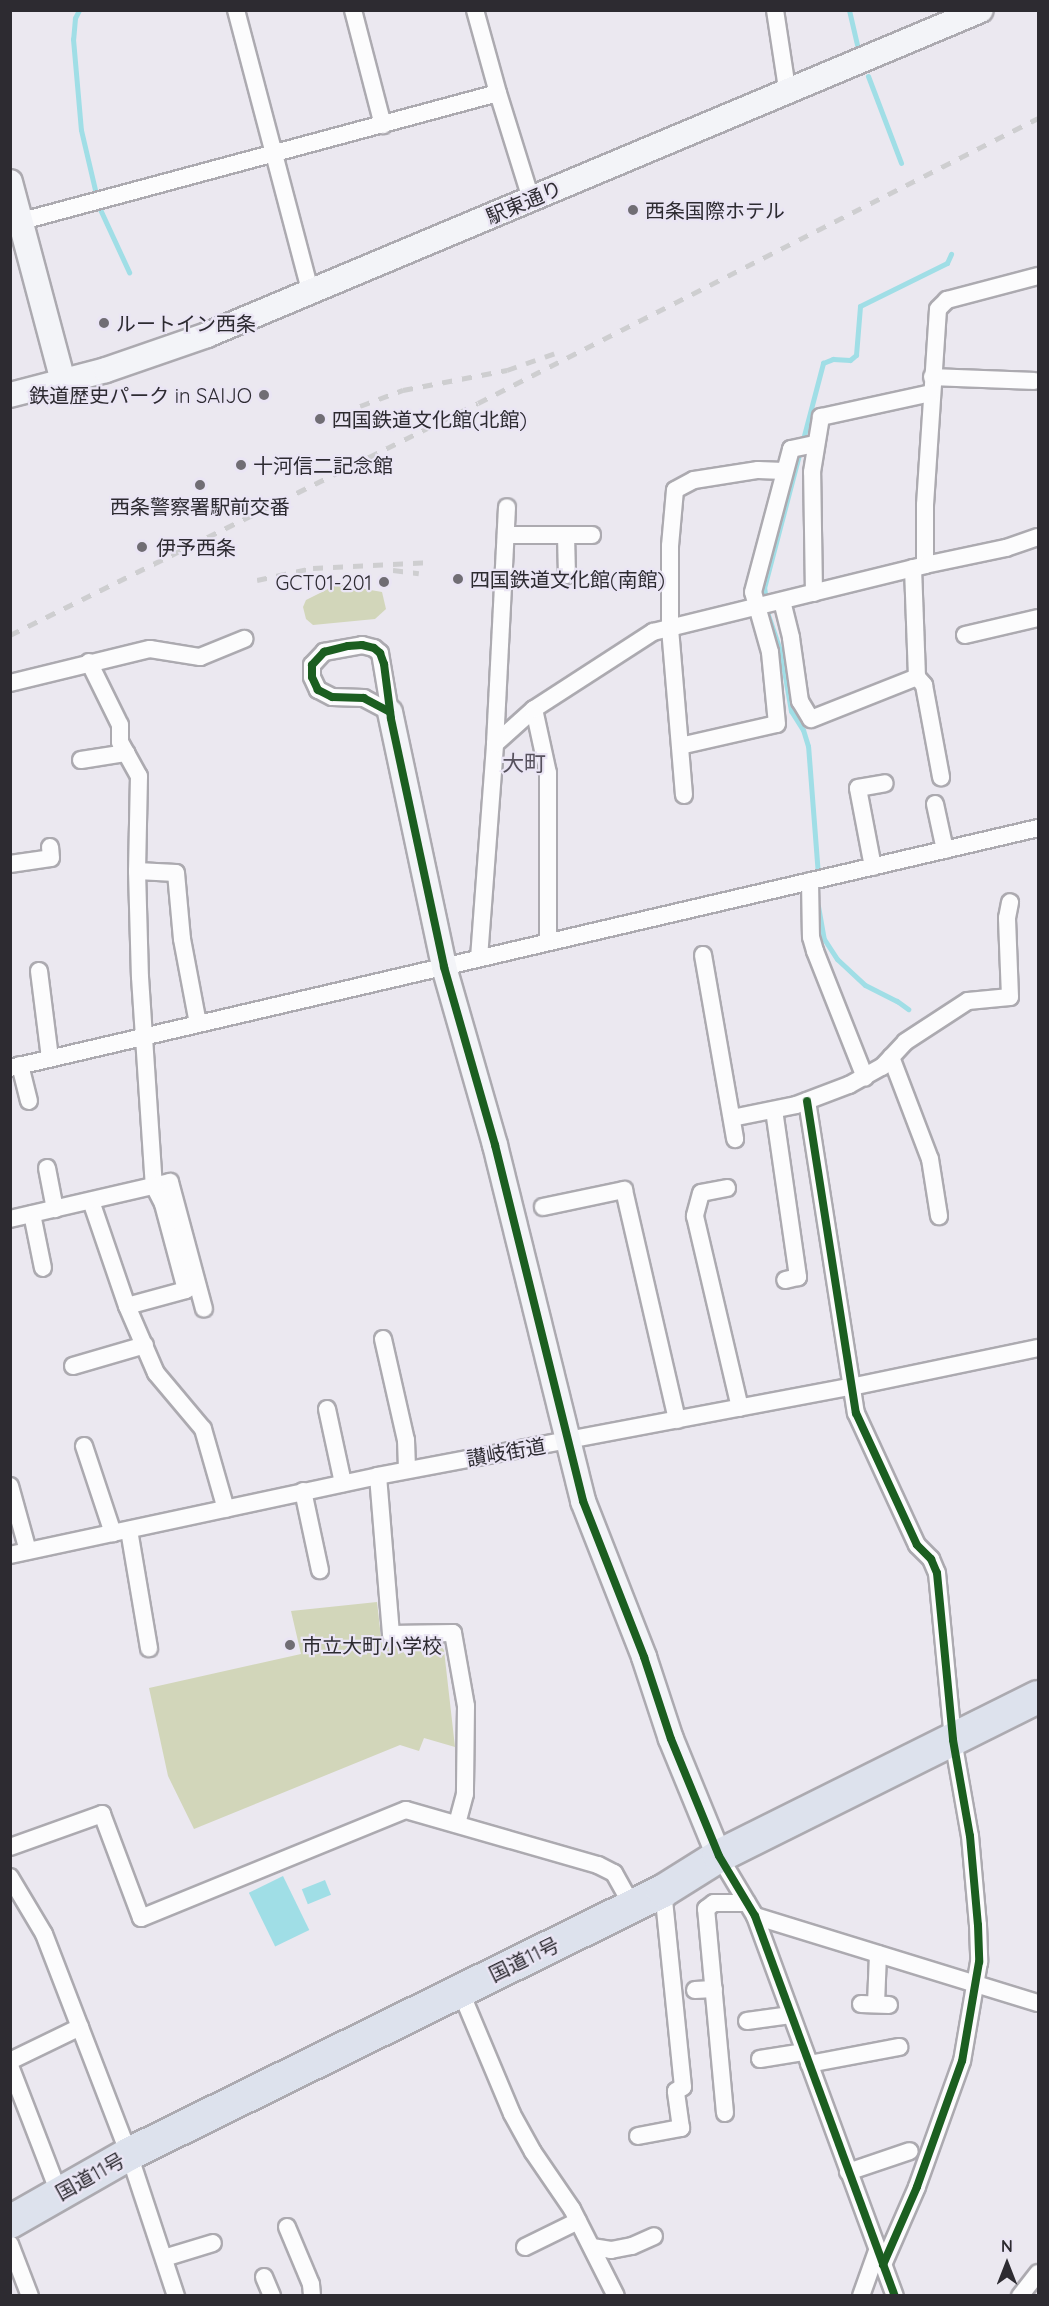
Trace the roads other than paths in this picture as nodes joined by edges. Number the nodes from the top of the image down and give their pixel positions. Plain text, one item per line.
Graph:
1 (236, 10) edge
2 (353, 10) edge
3 (475, 10) edge
4 (775, 10) edge
5 (981, 10) edge
6 (949, 17) edge
7 (790, 91) junction
8 (498, 93) junction
9 (383, 124) junction
10 (275, 153) junction
11 (10, 182) edge
12 (531, 199) junction
13 (16, 223) edge
14 (1038, 276) edge
15 (311, 292) junction
16 (63, 381) junction
17 (1034, 381) dead end
18 (932, 385) junction
19 (10, 395) edge
20 (814, 445) junction
21 (784, 471) junction
22 (507, 507) dead end
23 (506, 535) junction
24 (566, 535) junction
25 (592, 535) dead end
26 (1038, 537) edge
27 (919, 566) junction
28 (567, 574) dead end
29 (814, 593) junction
30 (768, 604) junction
31 (1038, 618) edge
32 (670, 627) junction
33 (965, 635) dead end
34 (244, 639) dead end
35 (89, 662) junction
36 (384, 664) junction
37 (917, 677) junction
38 (10, 683) edge
39 (364, 698) junction
40 (534, 709) junction
41 (390, 712) junction
42 (495, 744) junction
43 (681, 746) junction
44 (126, 753) junction
45 (81, 760) dead end
46 (941, 777) dead end
47 (885, 783) dead end
48 (684, 795) dead end
49 (935, 804) dead end
50 (1038, 828) edge
51 (50, 847) dead end
52 (945, 850) junction
53 (10, 864) edge
54 (873, 867) junction
55 (137, 871) junction
56 (818, 879) junction
57 (1010, 902) dead end
58 (548, 942) junction
59 (703, 955) dead end
60 (479, 958) junction
61 (444, 967) junction
62 (39, 971) dead end
63 (198, 1024) junction
64 (144, 1036) junction
65 (891, 1057) junction
66 (50, 1058) junction
67 (15, 1067) edge
68 (865, 1077) junction
69 (29, 1101) dead end
70 (807, 1101) junction
71 (774, 1110) junction
72 (732, 1118) junction
73 (735, 1139) dead end
74 (47, 1168) dead end
75 (154, 1186) junction
76 (727, 1188) dead end
77 (91, 1201) junction
78 (543, 1207) dead end
79 (56, 1209) junction
80 (32, 1214) junction
81 (939, 1216) dead end
82 (10, 1219) edge
83 (43, 1268) dead end
84 (785, 1280) dead end
85 (127, 1306) junction
86 (204, 1309) dead end
87 (383, 1340) dead end
88 (144, 1346) junction
89 (1038, 1348) edge
90 (73, 1366) dead end
91 (851, 1387) junction
92 (740, 1408) junction
93 (327, 1409) dead end
94 (677, 1420) junction
95 (567, 1441) junction
96 (84, 1446) dead end
97 (407, 1470) junction
98 (378, 1476) junction
99 (343, 1483) junction
100 (10, 1486) edge
101 (303, 1491) junction
102 (226, 1509) junction
103 (121, 1531) junction
104 (28, 1551) junction
105 (10, 1555) edge
106 (320, 1570) dead end
107 (149, 1648) dead end
108 (1038, 1697) edge
109 (953, 1740) junction
110 (457, 1824) junction
111 (10, 1847) edge
112 (719, 1856) junction
113 (13, 1887) edge
114 (663, 1891) junction
115 (632, 1906) junction
116 (751, 1910) junction
117 (878, 1954) junction
118 (976, 1984) junction
119 (714, 1989) junction
120 (460, 1990) junction
121 (695, 1990) dead end
122 (1038, 2003) edge
123 (875, 2005) dead end
124 (790, 2014) junction
125 (747, 2021) dead end
126 (80, 2026) junction
127 (899, 2047) dead end
128 (806, 2058) junction
129 (760, 2059) dead end
130 (10, 2061) edge
131 (10, 2066) edge
132 (721, 2068) junction
133 (704, 2069) dead end
134 (725, 2113) dead end
135 (638, 2136) dead end
136 (910, 2151) dead end
137 (129, 2154) junction
138 (848, 2172) junction
139 (59, 2193) junction
140 (578, 2221) junction
141 (10, 2222) edge
142 (287, 2227) dead end
143 (654, 2236) dead end
144 (213, 2243) dead end
145 (10, 2244) edge
146 (525, 2247) dead end
147 (592, 2247) junction
148 (880, 2258) junction
149 (164, 2259) junction
150 (1038, 2273) edge
151 (264, 2277) dead end
152 (30, 2295) edge
153 (176, 2295) edge
154 (272, 2295) edge
155 (312, 2295) edge
156 (615, 2295) edge
157 (861, 2295) edge
158 (895, 2295) edge
159 (1020, 2295) edge

1 - 10 street
2 - 9 street
3 - 8 street
4 - 7 street
5 - 6 street, 駅東通り
6 - 7 street, 駅東通り
7 - 12 street, 駅東通り
8 - 9 street
8 - 12 street
9 - 10 street
10 - 13 street
10 - 15 street
11 - 13 street
12 - 15 street, 駅東通り
13 - 16 street
14 - 18 street
15 - 16 street, 駅東通り
16 - 19 street, 駅東通り
17 - 18 street
18 - 20 street
18 - 27 street
20 - 21 street
20 - 29 street
21 - 30 street
21 - 32 street
22 - 23 street
23 - 24 street
23 - 42 street
24 - 25 street
24 - 28 street
26 - 27 street
27 - 29 street
27 - 37 street
29 - 30 street
30 - 32 street
30 - 37 street
30 - 43 street
31 - 33 street
32 - 40 street
32 - 43 street
34 - 35 street
35 - 38 street
35 - 44 street
36 - 39 street
36 - 39 street
36 - 41 street
37 - 46 street
39 - 41 street
40 - 42 street
40 - 58 street
41 - 61 street
42 - 60 street
43 - 48 street
44 - 45 street
44 - 55 street
47 - 54 street
49 - 52 street
50 - 52 street
51 - 53 street
52 - 54 street
54 - 56 street
55 - 63 street
55 - 64 street
56 - 58 street
56 - 68 street
57 - 65 street
58 - 60 street
59 - 72 street
60 - 61 street
61 - 63 street
61 - 95 street
62 - 66 street
63 - 64 street
64 - 66 street
64 - 75 street
65 - 68 street
65 - 81 street
66 - 67 street
67 - 69 street
68 - 70 street
70 - 71 street
70 - 91 street
71 - 72 street
71 - 84 street
72 - 73 street
74 - 79 street
75 - 77 street
75 - 85 street
75 - 86 street
76 - 92 street
77 - 79 street
77 - 85 street
78 - 94 street
79 - 80 street
80 - 82 street
80 - 83 street
85 - 88 street
87 - 97 street
88 - 90 street
88 - 102 street
89 - 91 street, 讃岐街道
91 - 92 street, 讃岐街道
91 - 109 street
92 - 94 street, 讃岐街道
93 - 99 street
94 - 95 street, 讃岐街道
95 - 97 street, 讃岐街道
95 - 112 street
96 - 103 street
97 - 98 street, 讃岐街道
98 - 99 street, 讃岐街道
98 - 110 street
99 - 101 street, 讃岐街道
100 - 104 street
101 - 102 street, 讃岐街道
101 - 106 street
102 - 103 street, 讃岐街道
103 - 104 street, 讃岐街道
103 - 107 street
104 - 105 street, 讃岐街道
108 - 109 highway, 国道11号
109 - 112 highway, 国道11号
109 - 118 street
110 - 111 street
110 - 115 street
112 - 114 highway, 国道11号
112 - 116 street
113 - 126 street
114 - 115 highway, 国道11号
114 - 135 street
115 - 120 highway, 国道11号
116 - 117 street
116 - 119 street
116 - 124 street
117 - 118 street
117 - 123 street
118 - 122 street
118 - 148 street
119 - 121 street
119 - 132 street
120 - 137 highway, 国道11号
120 - 140 street
124 - 125 street
124 - 128 street
126 - 130 street
126 - 137 street
127 - 128 street
128 - 129 street
128 - 138 street
131 - 139 street
132 - 133 street
132 - 134 street
136 - 138 street
137 - 139 highway, 国道11号
137 - 149 street
138 - 148 street
139 - 141 highway, 国道11号
140 - 146 street
140 - 147 street
142 - 155 street
143 - 147 street
144 - 149 street
145 - 152 street
147 - 156 street
148 - 157 street
148 - 158 street
149 - 153 street
150 - 159 street
151 - 154 street

